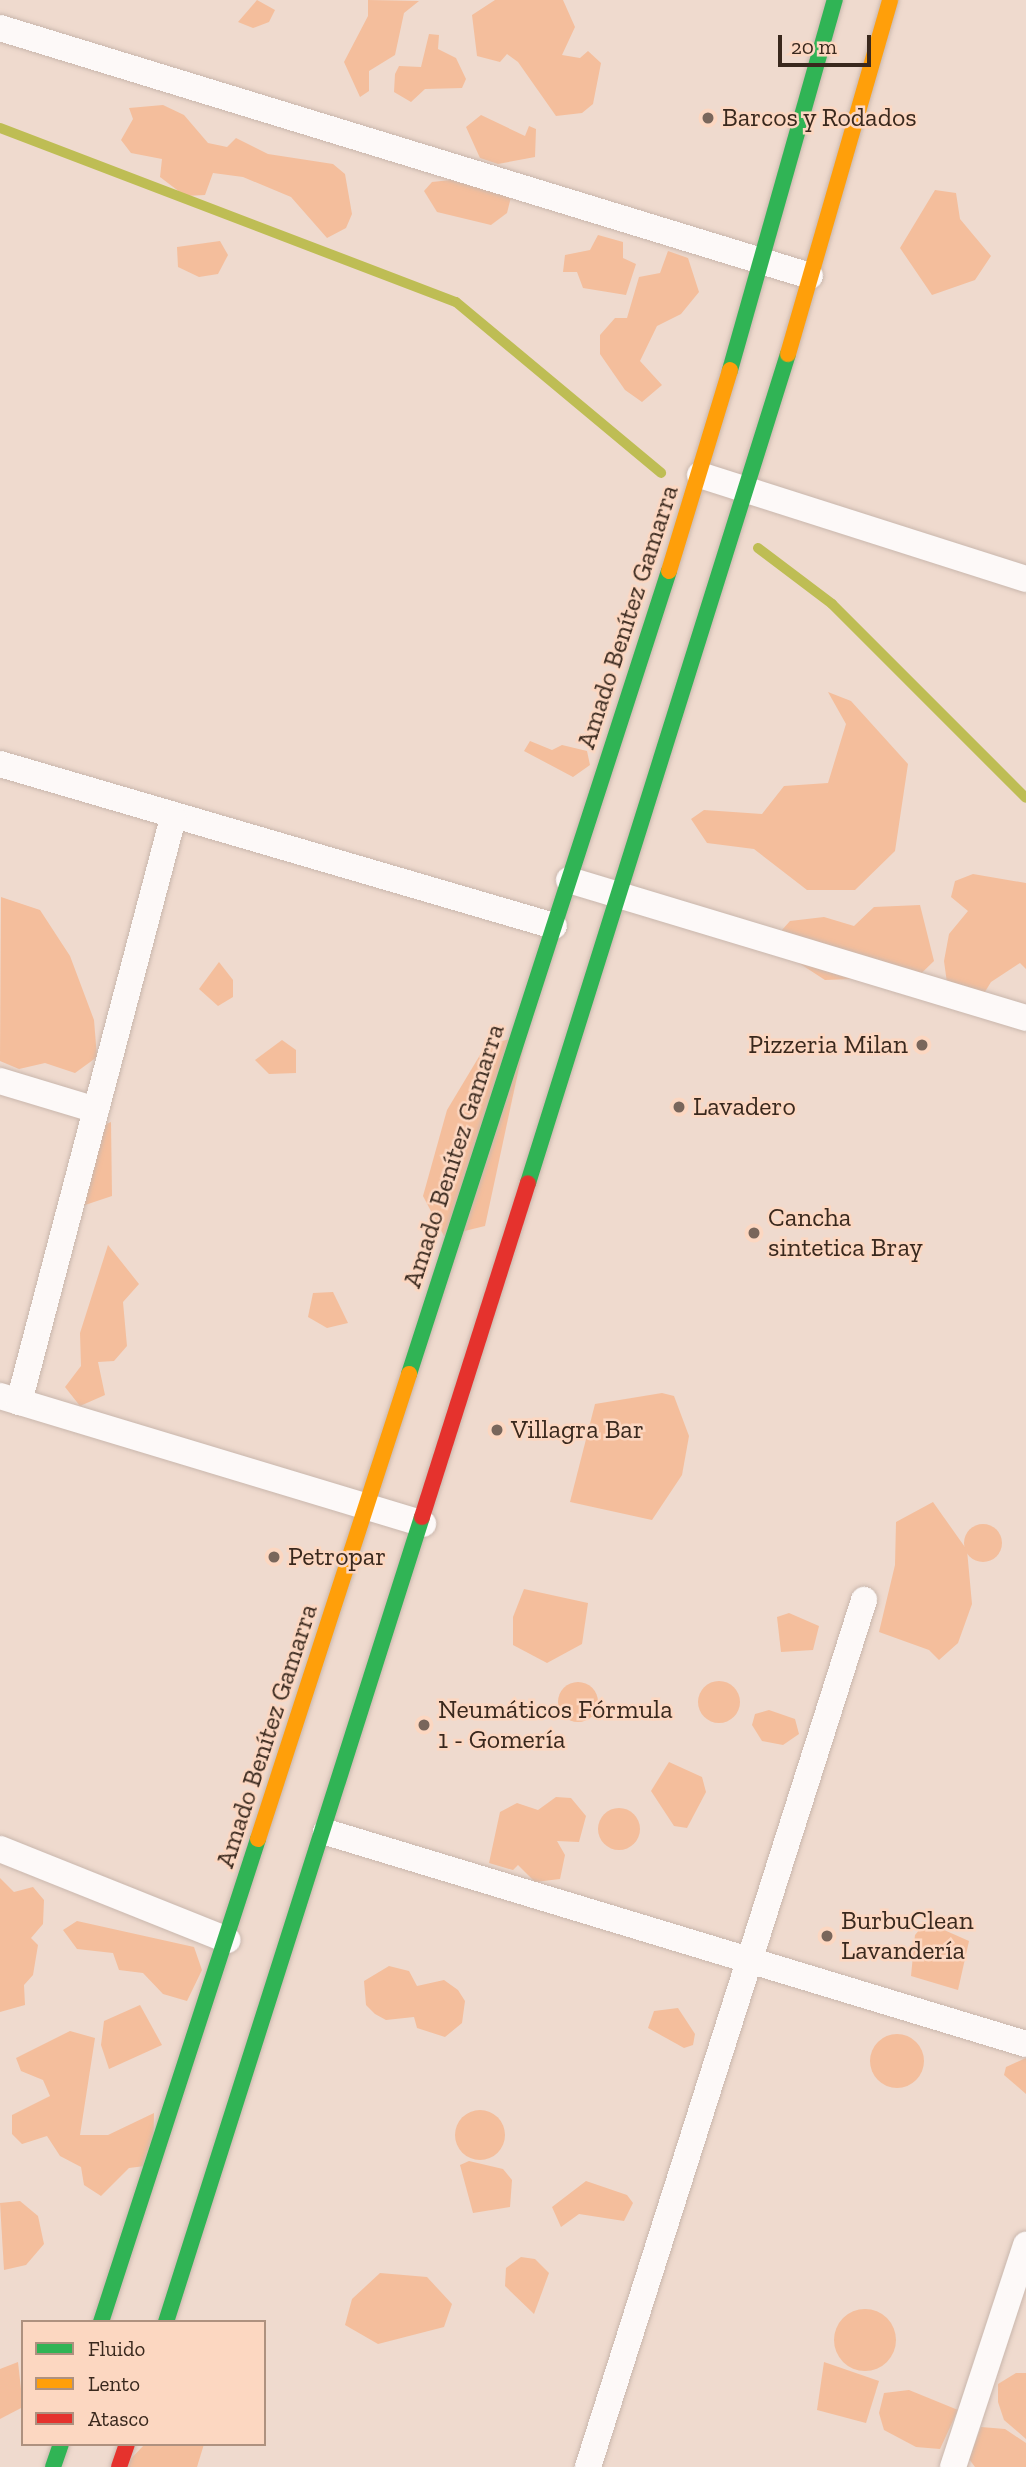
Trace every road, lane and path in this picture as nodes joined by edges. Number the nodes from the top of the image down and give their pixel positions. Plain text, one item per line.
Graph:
1 (835, 0) edge
2 (890, 0) edge
3 (0, 28) edge
4 (817, 58) junction
5 (856, 70) junction
6 (758, 257) junction
7 (810, 276) junction
8 (699, 475) junction
9 (748, 491) junction
10 (1026, 579) edge
11 (0, 764) edge
12 (173, 818) junction
13 (569, 880) junction
14 (620, 895) junction
15 (554, 926) junction
16 (1026, 1018) edge
17 (0, 1082) edge
18 (96, 1110) junction
19 (10, 1399) edge
20 (366, 1507) junction
21 (423, 1524) junction
22 (864, 1600) dead end
23 (326, 1832) junction
24 (0, 1849) edge
25 (227, 1940) junction
26 (748, 1963) junction
27 (1026, 2045) edge
28 (1026, 2245) edge
29 (102, 2320) edge
30 (167, 2320) edge
31 (60, 2446) edge
32 (126, 2446) edge
33 (53, 2467) edge
34 (119, 2467) edge
35 (588, 2467) edge
36 (953, 2467) edge

1 - 4 main road, Amado Benítez Gamarra
2 - 5 main road
3 - 6 street
4 - 5 main road
4 - 6 main road, Amado Benítez Gamarra
5 - 7 main road
6 - 7 street
6 - 8 main road, Amado Benítez Gamarra
7 - 9 main road
8 - 9 street
8 - 13 main road, Amado Benítez Gamarra
9 - 10 street
9 - 14 main road
11 - 12 street
12 - 15 street
12 - 18 street
13 - 14 street
13 - 15 main road, Amado Benítez Gamarra
14 - 16 street
14 - 21 main road
15 - 20 main road, Amado Benítez Gamarra
17 - 18 street
18 - 19 street
19 - 20 street
20 - 21 street
20 - 25 main road, Amado Benítez Gamarra
21 - 23 main road
22 - 26 street
23 - 26 street
23 - 30 main road
24 - 25 street
25 - 29 main road, Amado Benítez Gamarra
26 - 27 street
26 - 35 street
28 - 36 street
31 - 33 main road
32 - 34 main road

